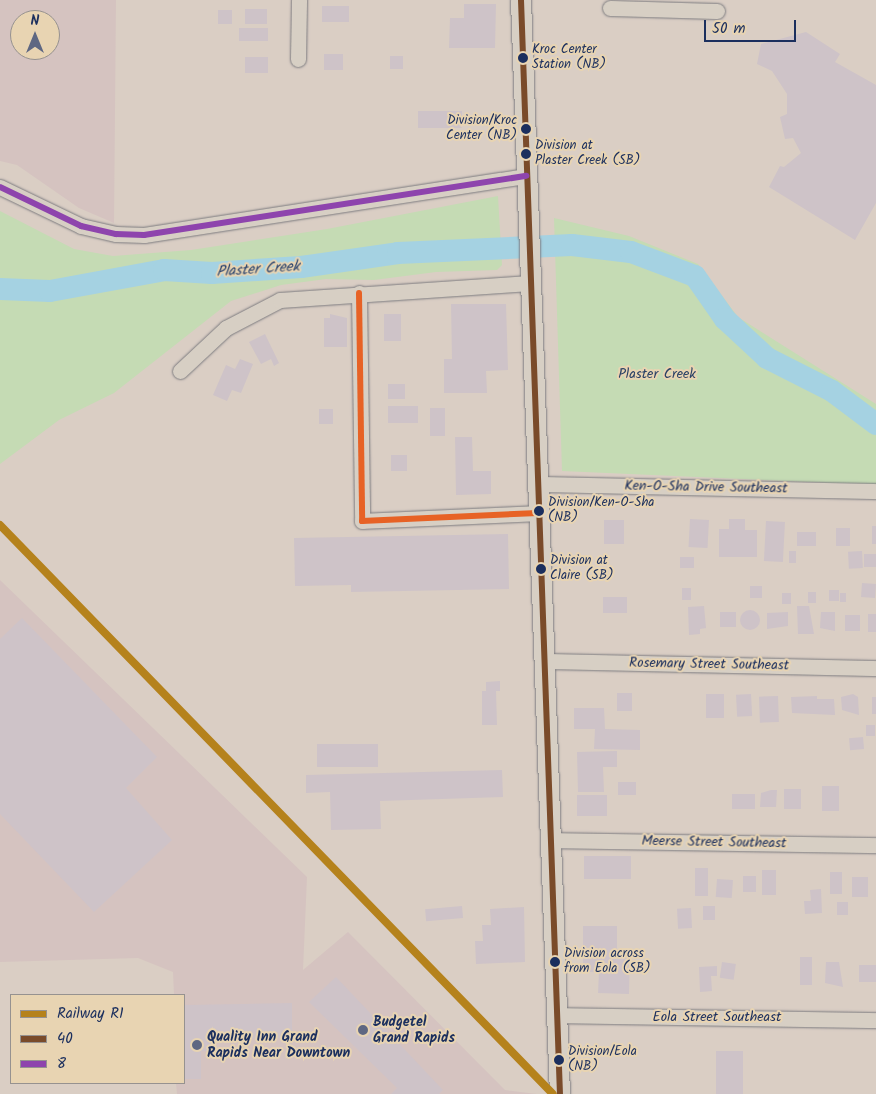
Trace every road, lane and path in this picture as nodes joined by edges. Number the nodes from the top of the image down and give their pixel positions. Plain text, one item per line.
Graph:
1 (298, 0) edge
2 (521, 0) edge
3 (695, 5) edge
4 (610, 8) dead end
5 (717, 11) dead end
6 (298, 59) dead end
7 (526, 186) junction
8 (0, 187) edge
9 (529, 274) junction
10 (360, 293) junction
11 (180, 371) dead end
12 (537, 484) junction
13 (876, 491) edge
14 (538, 513) junction
15 (543, 661) junction
16 (876, 668) edge
17 (551, 840) junction
18 (876, 845) edge
19 (557, 1015) junction
20 (876, 1020) edge
21 (560, 1094) edge

1 - 6 street
2 - 7 main road
3 - 4 street
3 - 5 street
7 - 8 street
7 - 9 main road
9 - 10 street
9 - 12 main road
10 - 11 street
10 - 14 street
12 - 13 street, Ken-O-Sha Drive Southeast
12 - 14 main road
14 - 15 main road
15 - 16 street, Rosemary Street Southeast
15 - 17 main road
17 - 18 street, Meerse Street Southeast
17 - 19 main road
19 - 20 street, Eola Street Southeast
19 - 21 main road

